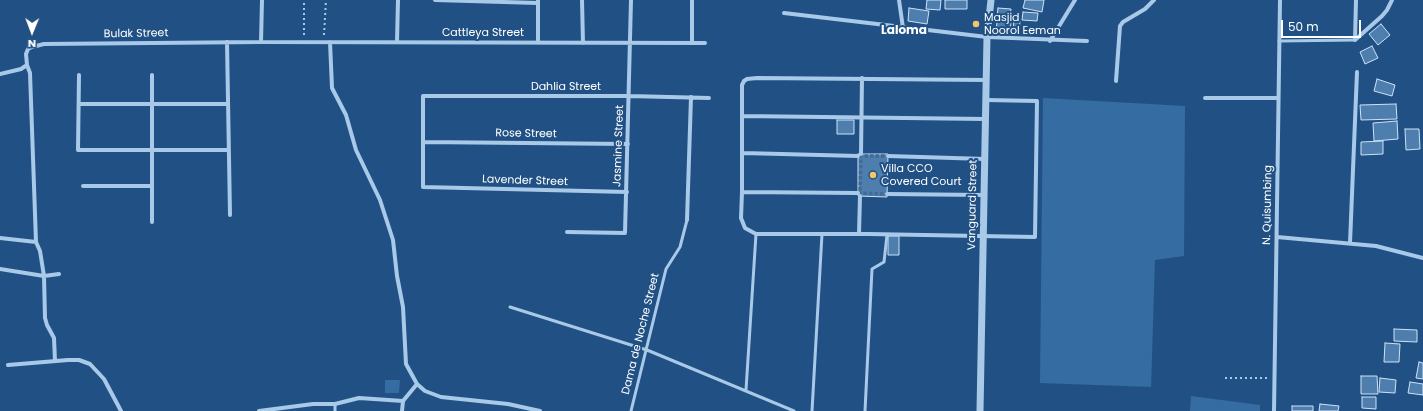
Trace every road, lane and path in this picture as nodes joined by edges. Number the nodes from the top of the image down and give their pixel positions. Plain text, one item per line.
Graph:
1 (262, 0) edge
2 (304, 0) edge
3 (326, 0) edge
4 (398, 0) edge
5 (435, 0) edge
6 (582, 0) edge
7 (631, 0) edge
8 (692, 0) edge
9 (899, 0) edge
10 (991, 0) edge
11 (1075, 0) edge
12 (1154, 0) edge
13 (1280, 0) edge
14 (1356, 0) edge
15 (1392, 0) edge
16 (538, 1) edge
17 (784, 13) dead end
18 (903, 28) junction
19 (987, 37) junction
20 (1355, 40) junction
21 (1050, 41) junction
22 (1087, 41) dead end
23 (1279, 41) junction
24 (227, 42) junction
25 (261, 42) junction
26 (304, 42) junction
27 (324, 42) junction
28 (330, 42) junction
29 (397, 42) junction
30 (538, 43) junction
31 (583, 43) junction
32 (630, 43) junction
33 (692, 43) junction
34 (705, 43) dead end
35 (27, 65) junction
36 (1357, 72) dead end
37 (0, 74) edge
38 (79, 75) dead end
39 (152, 75) dead end
40 (862, 78) junction
41 (986, 80) junction
42 (1116, 81) dead end
43 (629, 96) junction
44 (691, 97) junction
45 (709, 98) dead end
46 (1205, 98) dead end
47 (1278, 98) junction
48 (986, 100) junction
49 (79, 104) junction
50 (152, 104) junction
51 (228, 104) junction
52 (742, 116) junction
53 (862, 118) junction
54 (986, 119) junction
55 (423, 142) junction
56 (628, 144) junction
57 (152, 150) junction
58 (228, 150) junction
59 (743, 154) junction
60 (888, 156) tunnel mouth
61 (985, 159) junction
62 (83, 186) dead end
63 (152, 186) junction
64 (627, 192) junction
65 (742, 192) junction
66 (887, 194) tunnel mouth
67 (984, 194) junction
68 (230, 215) dead end
69 (686, 220) joint
70 (152, 222) dead end
71 (567, 232) dead end
72 (756, 234) junction
73 (822, 234) junction
74 (859, 234) junction
75 (887, 234) junction
76 (983, 236) junction
77 (1277, 237) junction
78 (0, 238) edge
79 (36, 242) junction
80 (1350, 244) junction
81 (1423, 258) edge
82 (0, 269) edge
83 (59, 274) dead end
84 (44, 276) junction
85 (510, 308) dead end
86 (647, 350) junction
87 (55, 362) junction
88 (8, 366) dead end
89 (1275, 377) junction
90 (1225, 378) dead end
91 (417, 384) junction
92 (746, 390) junction
93 (403, 401) junction
94 (335, 404) junction
95 (122, 411) edge
96 (260, 411) edge
97 (335, 411) edge
98 (402, 411) edge
99 (540, 411) edge
100 (631, 411) edge
101 (794, 411) edge
102 (812, 411) edge
103 (865, 411) edge
104 (980, 411) edge
105 (1274, 411) edge

1 - 25 street
2 - 26 path
3 - 27 path
4 - 29 street
5 - 16 street
6 - 31 street
7 - 32 street, Jasmine Street
8 - 33 street
9 - 18 street
10 - 19 street, Vanguard Street
11 - 21 street
12 - 42 street
13 - 23 street, N. Quisumbing
14 - 20 street
15 - 20 street
16 - 30 street
17 - 18 street
18 - 19 street
19 - 21 street
19 - 41 street, Vanguard Street
20 - 23 lane
21 - 22 street
23 - 47 street, N. Quisumbing
24 - 25 street, Bulak Street
24 - 35 street, Bulak Street
24 - 51 street
25 - 26 street, Cattleya Street
26 - 27 street, Cattleya Street
27 - 28 street, Cattleya Street
28 - 29 street, Cattleya Street
28 - 91 street
29 - 30 street, Cattleya Street
30 - 31 street, Cattleya Street
31 - 32 street, Cattleya Street
32 - 33 street, Cattleya Street
32 - 43 street, Jasmine Street
33 - 34 street, Cattleya Street
35 - 37 street
35 - 79 street
36 - 80 street
38 - 49 street
39 - 50 street
40 - 41 street
40 - 52 street
40 - 53 street
41 - 48 street, Vanguard Street
43 - 44 street, Dahlia Street
43 - 55 street, Dahlia Street
43 - 56 street, Jasmine Street
44 - 45 street, Dahlia Street
44 - 69 street, Dama de Noche Street
46 - 47 street
47 - 77 street, N. Quisumbing
48 - 54 street, Vanguard Street
48 - 76 street
49 - 50 street
49 - 57 street
50 - 51 street
50 - 57 street
51 - 58 street
52 - 53 street
52 - 59 street
53 - 54 street
53 - 59 street
54 - 61 street, Vanguard Street
55 - 56 street, Rose Street
55 - 64 street, Lavender Street
56 - 64 street, Jasmine Street
57 - 58 street
57 - 63 street
58 - 68 street
59 - 65 street
60 - 61 street
61 - 67 street, Vanguard Street
62 - 63 street
63 - 70 street
64 - 71 street, Jasmine Street
65 - 72 street
65 - 74 street
66 - 67 street
67 - 76 street, Vanguard Street
69 - 86 lane, Dama de Noche Street
72 - 73 street
72 - 92 lane
73 - 74 street
73 - 102 lane
74 - 75 street
75 - 76 street
75 - 103 lane
76 - 104 street, Vanguard Street
77 - 80 street
77 - 89 street, N. Quisumbing
78 - 79 street
79 - 84 street
80 - 81 street
82 - 84 street
83 - 84 street
84 - 87 street
85 - 86 lane
86 - 92 lane
86 - 100 lane, Dama de Noche Street
87 - 88 street
87 - 95 street
89 - 90 path
89 - 105 street, N. Quisumbing
91 - 93 street
91 - 99 street
92 - 101 lane
93 - 94 street
93 - 98 street
94 - 96 street
94 - 97 lane

